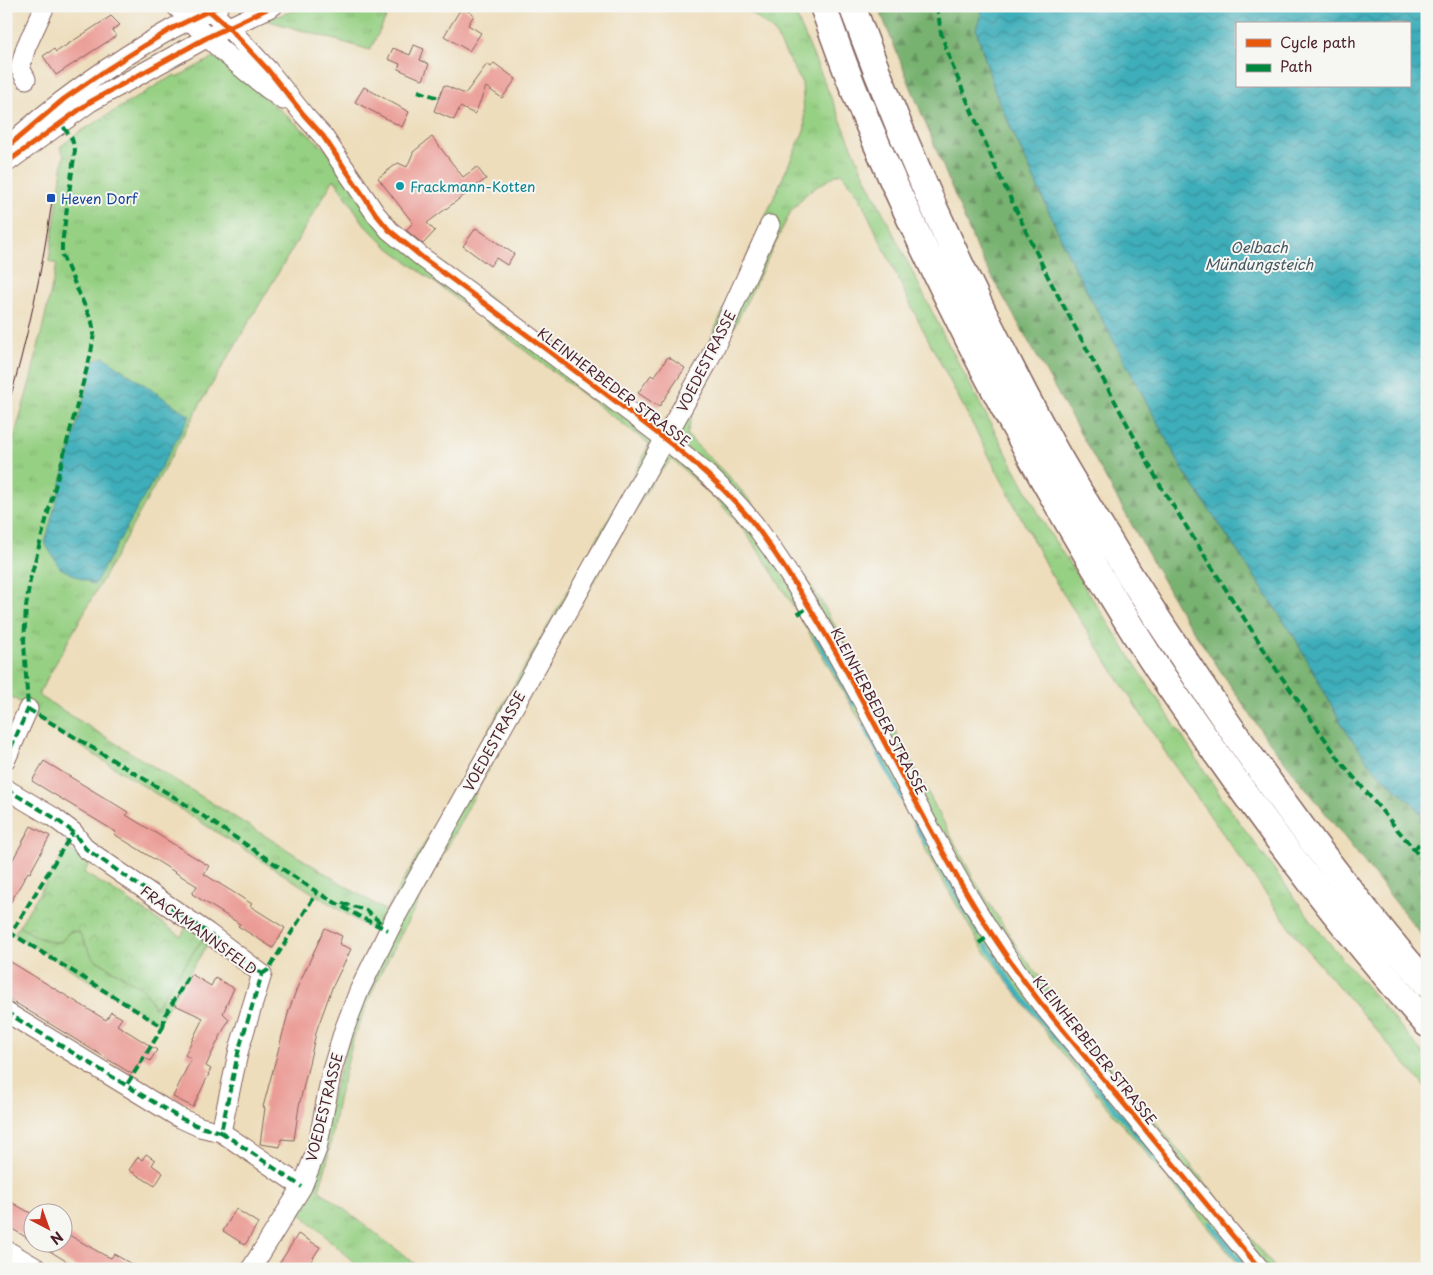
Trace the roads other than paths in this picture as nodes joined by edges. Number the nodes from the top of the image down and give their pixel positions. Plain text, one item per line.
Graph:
1 (45, 6) edge
2 (176, 6) edge
3 (273, 6) edge
4 (823, 6) edge
5 (852, 6) edge
6 (211, 8) edge
7 (190, 20) junction
8 (228, 27) junction
9 (208, 37) junction
10 (26, 79) dead end
11 (304, 115) junction
12 (6, 148) edge
13 (6, 163) edge
14 (770, 226) dead end
15 (666, 439) junction
16 (28, 709) dead end
17 (6, 759) edge
18 (6, 789) edge
19 (1427, 984) edge
20 (6, 1012) edge
21 (1427, 1024) edge
22 (221, 1132) junction
23 (302, 1188) junction
24 (6, 1250) edge
25 (38, 1269) edge
26 (251, 1269) edge
27 (1260, 1269) edge

1 - 10 street
2 - 7 street, KLEINHERBEDER STRASSE
3 - 8 street
4 - 21 highway
5 - 19 highway
6 - 7 street
6 - 8 street, KLEINHERBEDER STRASSE
7 - 9 street, KLEINHERBEDER STRASSE
7 - 12 street
8 - 9 street
8 - 11 street, KLEINHERBEDER STRASSE
9 - 11 street, KLEINHERBEDER STRASSE
9 - 13 street
11 - 15 street, KLEINHERBEDER STRASSE
14 - 15 street, VOEDESTRASSE
15 - 23 street, VOEDESTRASSE
15 - 27 street, KLEINHERBEDER STRASSE
16 - 17 street
18 - 22 street, FRACKMANNSFELD
20 - 22 street
22 - 23 street
23 - 26 street, VOEDESTRASSE
24 - 25 street

